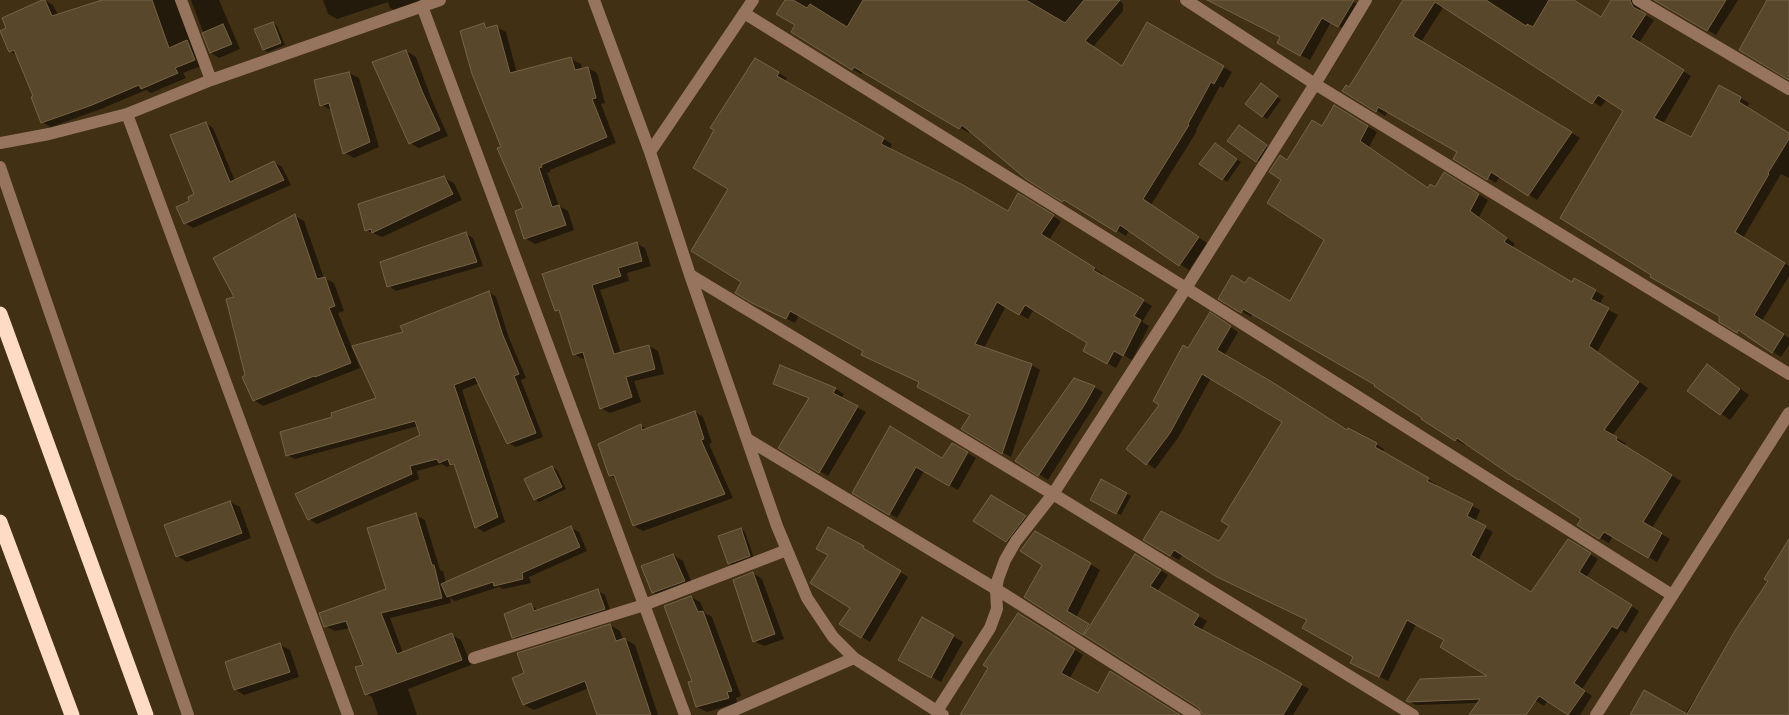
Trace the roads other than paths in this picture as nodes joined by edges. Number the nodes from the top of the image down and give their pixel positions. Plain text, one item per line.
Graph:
1 (181, 0) edge
2 (440, 0) edge
3 (594, 0) edge
4 (753, 0) edge
5 (1186, 0) edge
6 (1366, 0) edge
7 (1638, 0) edge
8 (422, 6) junction
9 (744, 13) junction
10 (211, 80) junction
11 (1315, 84) junction
12 (1789, 89) edge
13 (127, 114) junction
14 (0, 143) edge
15 (650, 152) junction
16 (0, 167) edge
17 (690, 275) junction
18 (1186, 288) junction
19 (0, 314) edge
20 (1789, 374) edge
21 (1789, 413) edge
22 (747, 439) junction
23 (1053, 494) junction
24 (0, 522) edge
25 (787, 550) junction
26 (996, 589) junction
27 (1672, 595) junction
28 (644, 605) junction
29 (474, 658) dead end
30 (854, 658) junction
31 (940, 713) edge
32 (72, 715) edge
33 (146, 715) edge
34 (188, 715) edge
35 (348, 715) edge
36 (685, 715) edge
37 (723, 715) edge
38 (1195, 715) edge
39 (1413, 715) edge
40 (1596, 715) edge

1 - 10 street
2 - 8 street
3 - 15 street
4 - 9 street
5 - 11 street
6 - 11 street
7 - 12 street
8 - 10 street
8 - 28 street
9 - 15 street
9 - 18 street
10 - 13 street
11 - 18 street
11 - 20 street
13 - 14 street
13 - 35 street
15 - 17 street
16 - 34 street
17 - 22 street
17 - 23 street
18 - 23 street
18 - 27 street
19 - 33 highway
21 - 27 street
22 - 25 street
22 - 26 street
23 - 26 street
23 - 39 street
24 - 32 highway
25 - 28 street
25 - 30 street
26 - 31 street
26 - 38 street
27 - 40 street
28 - 29 street
28 - 36 street
30 - 31 street
30 - 37 street

